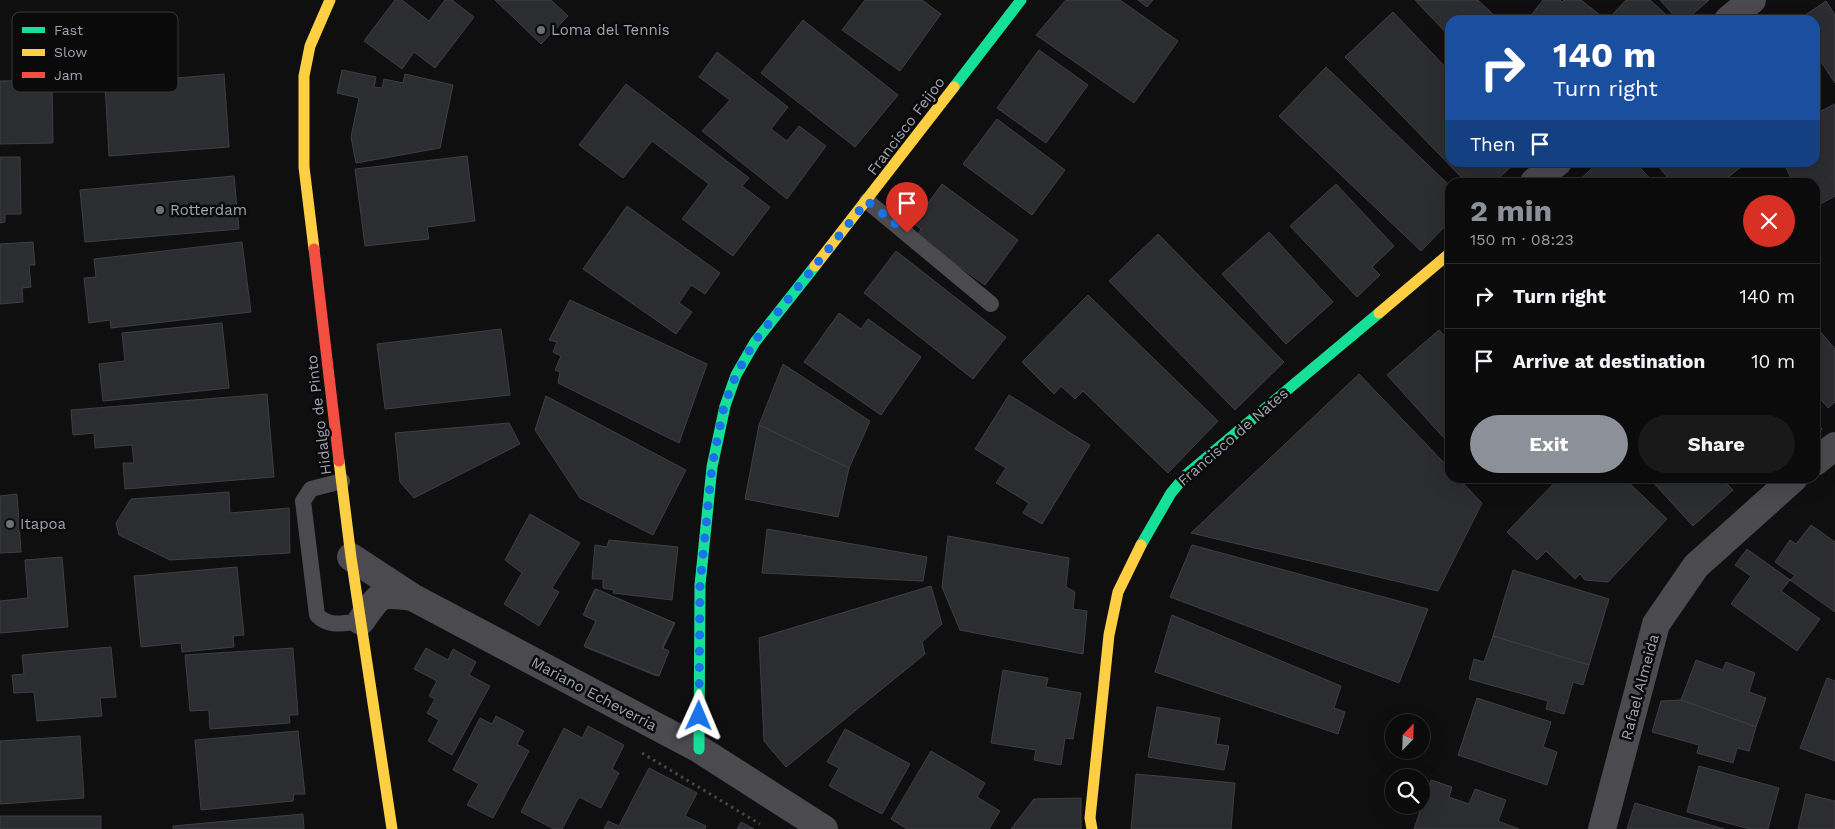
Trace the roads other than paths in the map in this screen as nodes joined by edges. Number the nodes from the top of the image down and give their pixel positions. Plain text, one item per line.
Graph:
1 (330, 0) edge
2 (1021, 0) edge
3 (1752, 0) edge
4 (1734, 15) edge
5 (1552, 167) edge
6 (1539, 178) edge
7 (867, 201) junction
8 (1445, 257) edge
9 (991, 304) dead end
10 (1835, 446) edge
11 (1820, 458) edge
12 (342, 481) junction
13 (1788, 483) edge
14 (351, 557) junction
15 (412, 597) junction
16 (361, 621) junction
17 (699, 749) junction
18 (392, 829) edge
19 (824, 829) edge
20 (1092, 829) edge
21 (1602, 829) edge

1 - 12 street, Hidalgo de Pinto
2 - 7 street, Francisco Feijoo
3 - 4 street
5 - 6 street
7 - 9 lane
7 - 17 street, Francisco Feijoo
8 - 20 street, Francisco de Nates
10 - 11 street
12 - 14 street, Hidalgo de Pinto
12 - 16 lane
13 - 21 street, Rafael Almeida
14 - 15 street, Mariano Echeverria
14 - 16 street, Hidalgo de Pinto
15 - 16 street, Mariano Echeverria
15 - 17 street, Mariano Echeverria
16 - 18 street, Hidalgo de Pinto
17 - 19 street, Mariano Echeverria

